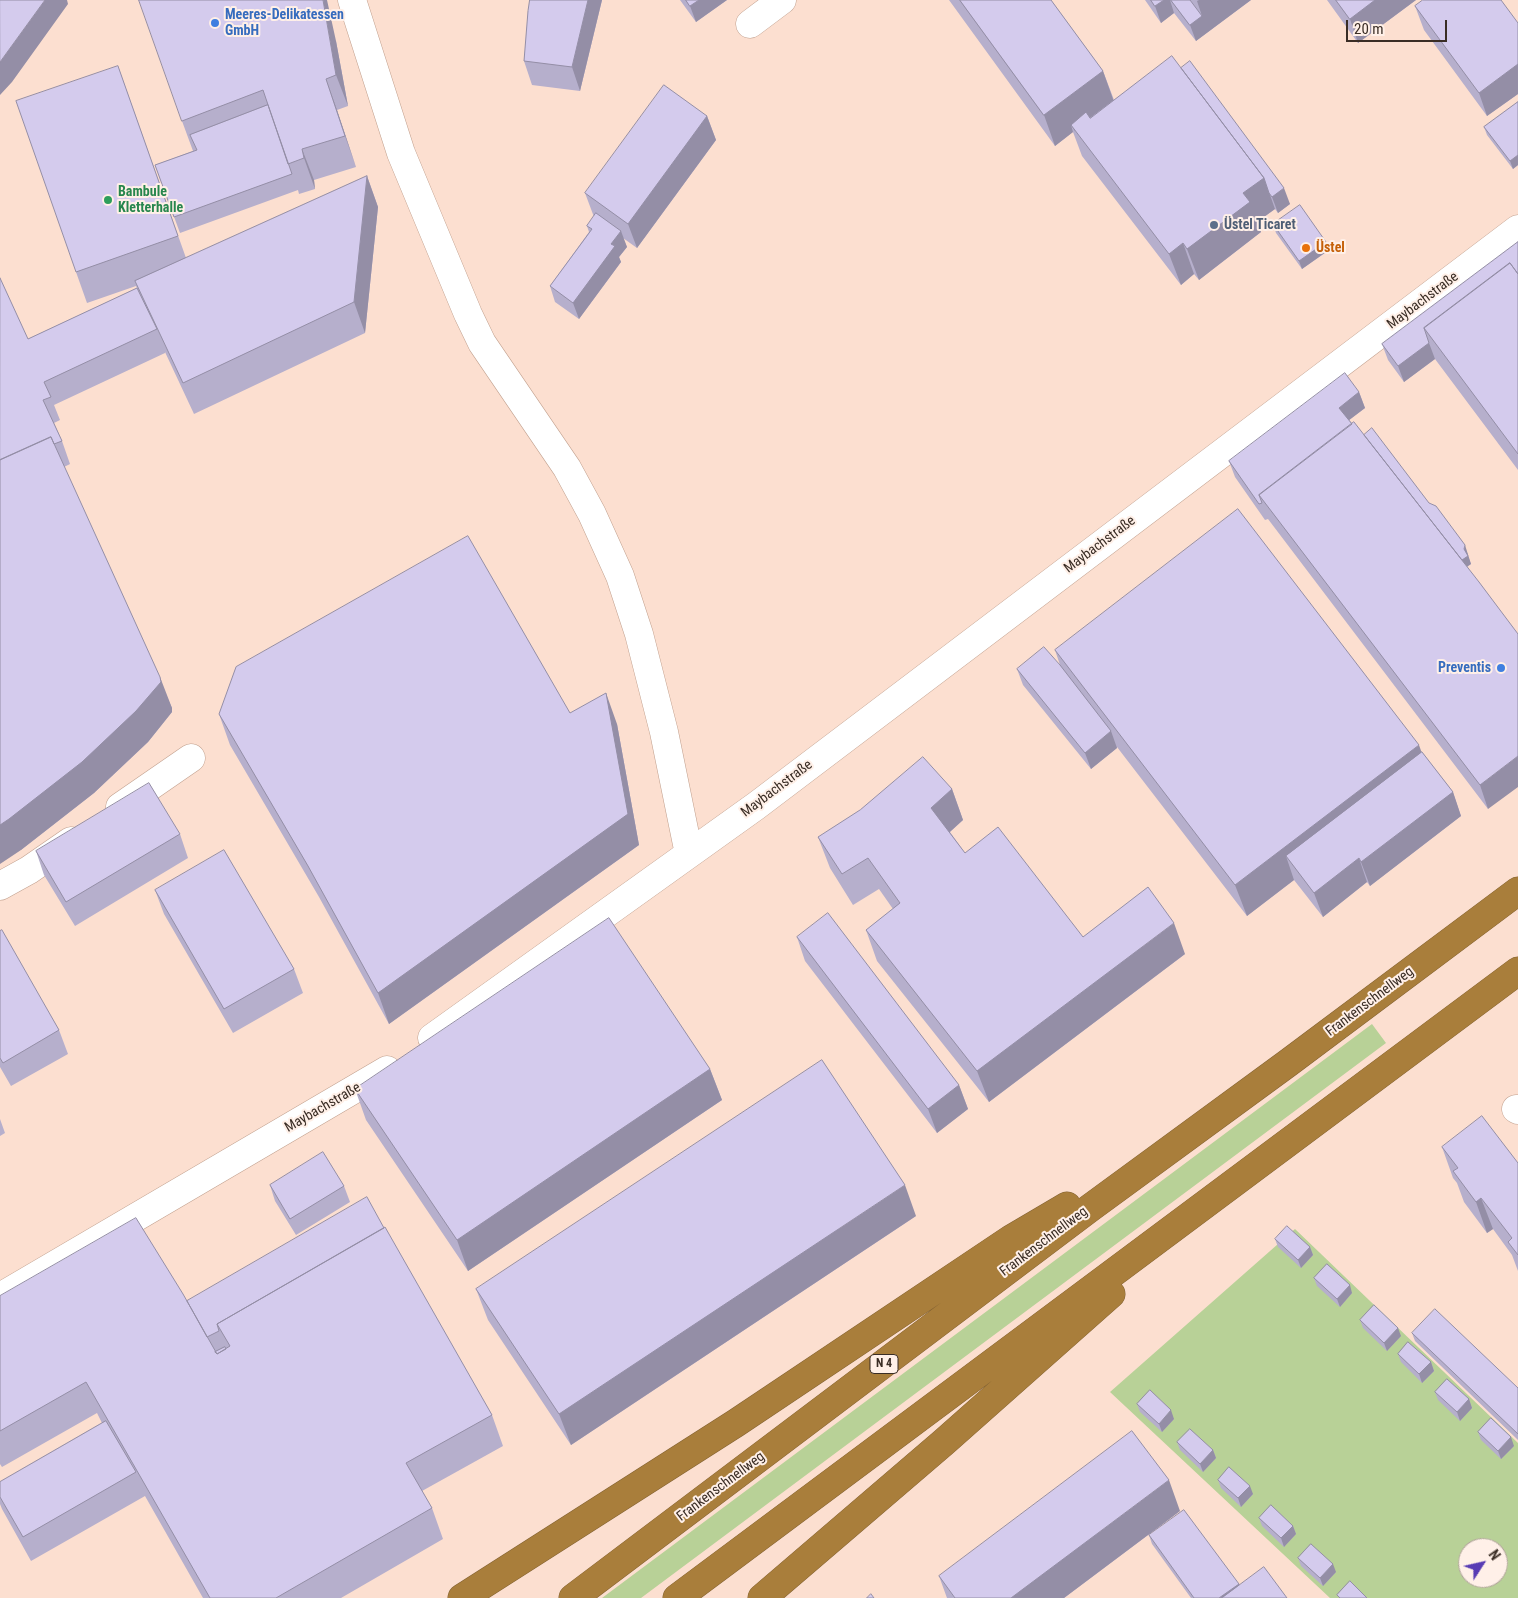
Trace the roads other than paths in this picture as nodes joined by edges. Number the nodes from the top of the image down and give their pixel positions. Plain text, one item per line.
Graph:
1 (352, 0) edge
2 (782, 0) edge
3 (750, 24) dead end
4 (1518, 229) edge
5 (191, 758) dead end
6 (689, 854) junction
7 (0, 886) edge
8 (1518, 891) edge
9 (1518, 971) edge
10 (1195, 1129) junction
11 (1258, 1164) junction
12 (0, 1297) edge
13 (462, 1598) edge
14 (572, 1598) edge
15 (677, 1598) edge
16 (762, 1598) edge

1 - 6 street
2 - 3 street
4 - 6 street, Maybachstraße
5 - 7 street
6 - 12 street, Maybachstraße
8 - 10 highway, Frankenschnellweg
9 - 11 highway
10 - 13 highway
10 - 14 highway, Frankenschnellweg / N 4
11 - 15 highway
11 - 16 highway

